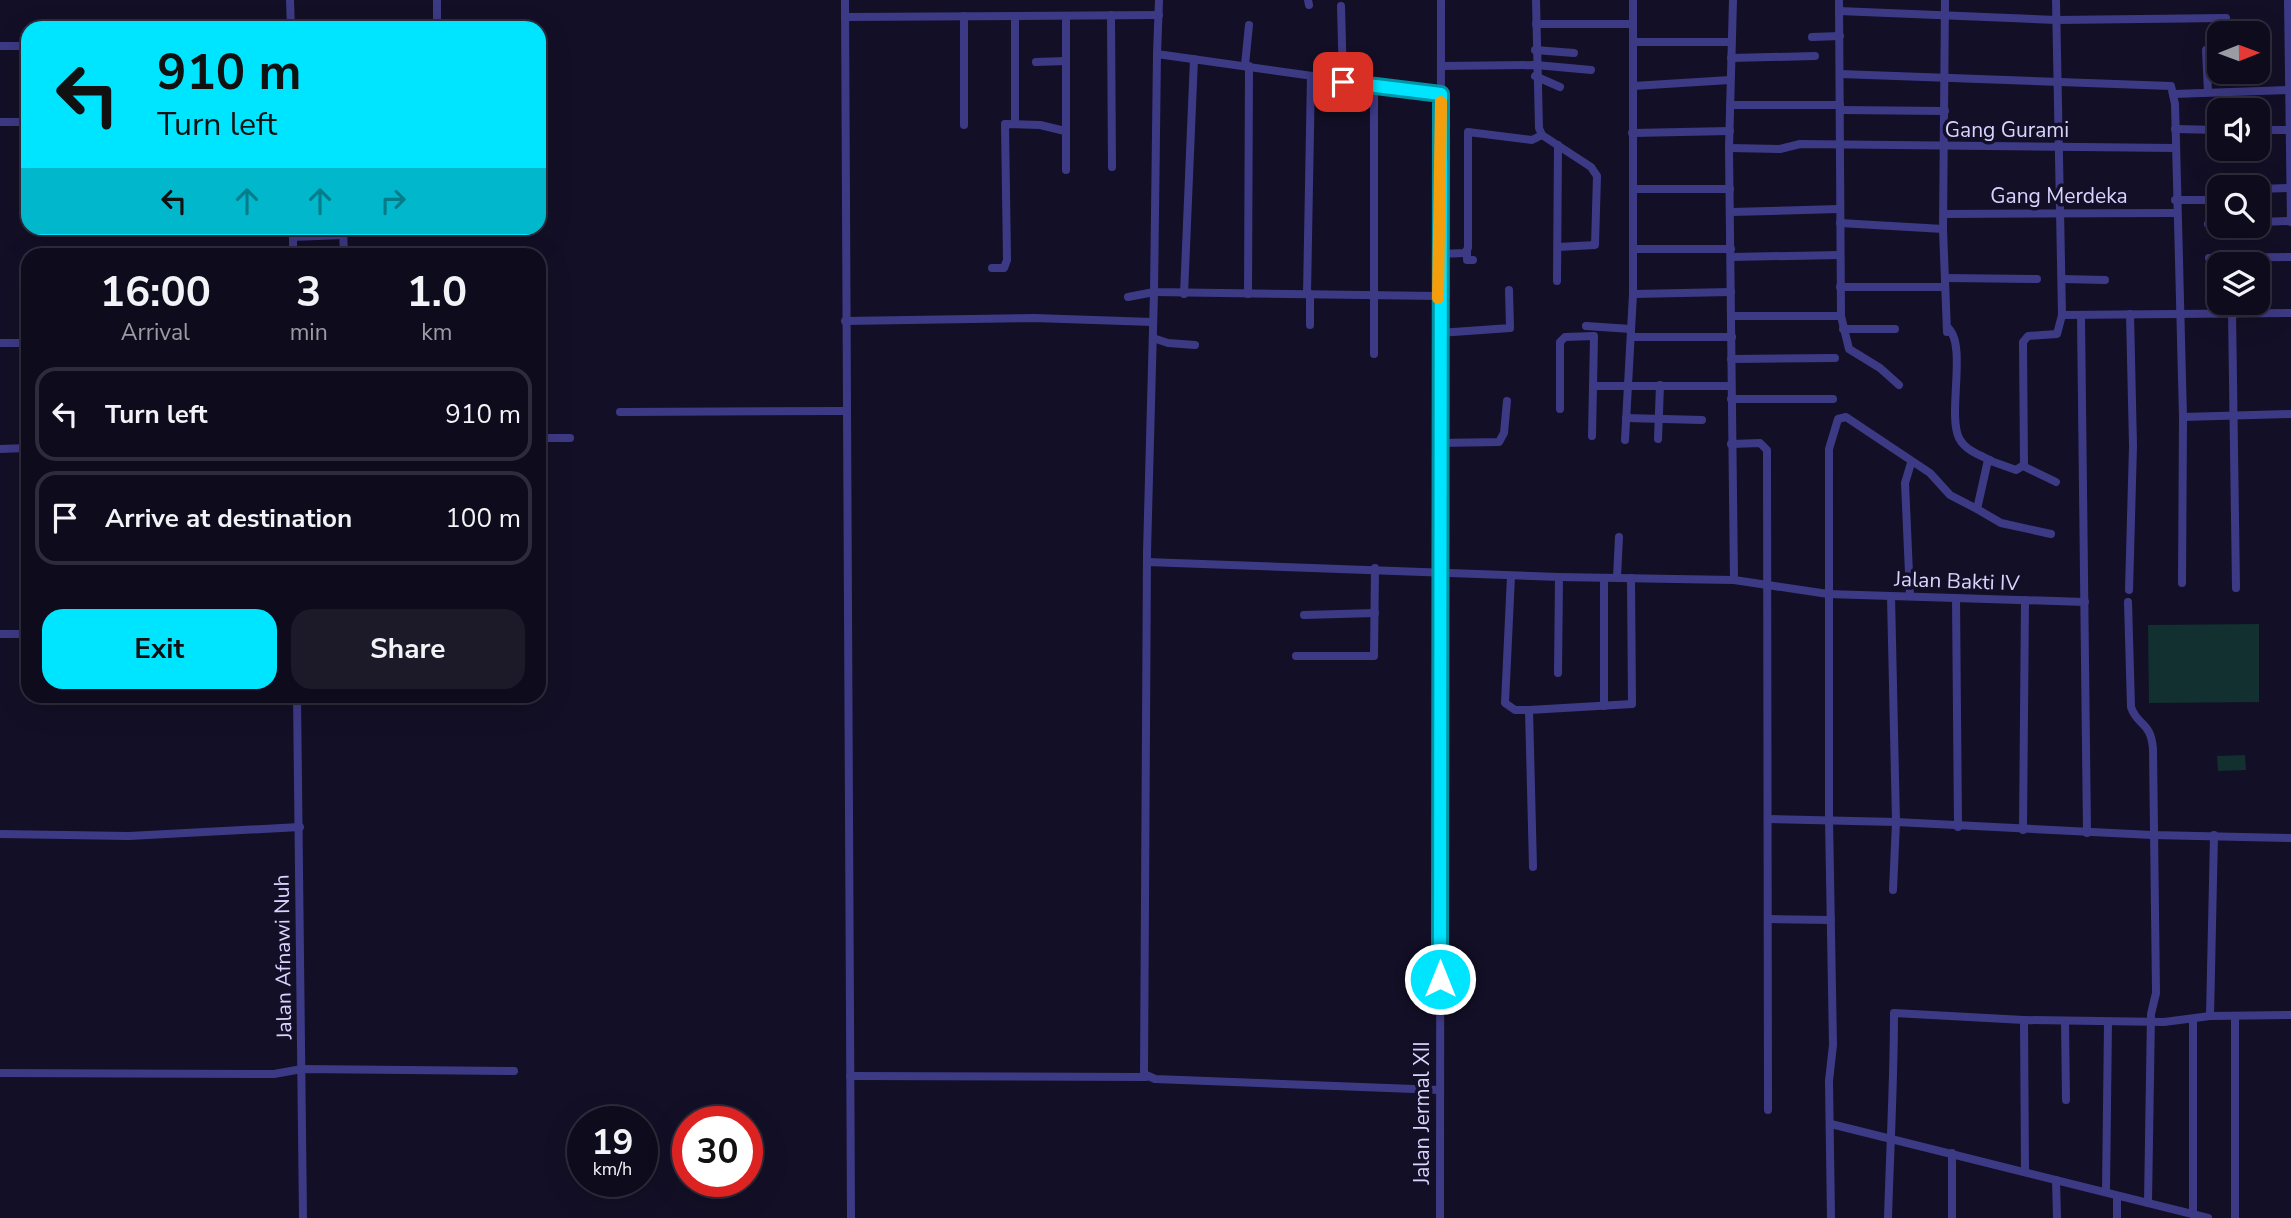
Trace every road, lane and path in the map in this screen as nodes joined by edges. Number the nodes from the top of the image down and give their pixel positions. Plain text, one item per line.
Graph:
1 (290, 0) edge
2 (437, 0) edge
3 (845, 0) edge
4 (1159, 0) edge
5 (1441, 0) edge
6 (1536, 0) edge
7 (1633, 0) edge
8 (1733, 0) edge
9 (1839, 0) edge
10 (1945, 0) edge
11 (2056, 0) edge
12 (2288, 0) edge
13 (1341, 6) dead end
14 (1839, 11) junction
15 (1111, 15) junction
16 (1158, 15) junction
17 (964, 16) junction
18 (1066, 16) junction
19 (1015, 17) junction
20 (1946, 17) junction
21 (845, 18) junction
22 (2226, 18) dead end
23 (2056, 20) junction
24 (291, 21) edge
25 (436, 21) edge
26 (1536, 24) junction
27 (1633, 24) junction
28 (1250, 25) dead end
29 (1840, 36) junction
30 (1812, 37) dead end
31 (1633, 42) junction
32 (1731, 42) junction
33 (0, 46) edge
34 (21, 46) edge
35 (1535, 50) junction
36 (2206, 50) dead end
37 (1574, 52) dead end
38 (1157, 54) junction
39 (1815, 56) dead end
40 (1731, 58) junction
41 (1194, 59) junction
42 (1066, 61) junction
43 (1036, 62) dead end
44 (1536, 65) junction
45 (1247, 66) junction
46 (1441, 66) junction
47 (2289, 67) edge
48 (1591, 70) dead end
49 (1840, 74) junction
50 (1311, 76) junction
51 (1535, 76) junction
52 (1945, 79) junction
53 (1730, 80) junction
54 (1343, 82) junction
55 (2060, 83) junction
56 (1374, 86) junction
57 (1633, 86) junction
58 (1560, 87) dead end
59 (2288, 90) junction
60 (2208, 92) junction
61 (1441, 94) junction
62 (2174, 94) junction
63 (1730, 105) junction
64 (1840, 107) junction
65 (1945, 111) junction
66 (0, 122) edge
67 (21, 122) edge
68 (1015, 123) junction
69 (964, 125) dead end
70 (2175, 129) junction
71 (2207, 130) edge
72 (1065, 131) junction
73 (1730, 131) junction
74 (2270, 132) edge
75 (1632, 133) junction
76 (1542, 135) junction
77 (2289, 136) edge
78 (1558, 145) junction
79 (1839, 145) junction
80 (1729, 148) junction
81 (1944, 148) junction
82 (2061, 148) junction
83 (2175, 148) junction
84 (1112, 167) dead end
85 (1066, 170) dead end
86 (2290, 174) edge
87 (2289, 188) edge
88 (1633, 189) junction
89 (1730, 189) junction
90 (2270, 189) edge
91 (2175, 200) junction
92 (2207, 200) edge
93 (1839, 209) junction
94 (1731, 212) junction
95 (2060, 213) junction
96 (2175, 213) junction
97 (1944, 214) junction
98 (2291, 220) edge
99 (2270, 221) edge
100 (1840, 223) junction
101 (1943, 229) junction
102 (1558, 247) junction
103 (1634, 249) junction
104 (1467, 251) junction
105 (1731, 253) junction
106 (1438, 254) junction
107 (1840, 255) junction
108 (2270, 257) edge
109 (2291, 257) edge
110 (1473, 260) dead end
111 (992, 268) dead end
112 (2037, 279) dead end
113 (2062, 279) junction
114 (2105, 280) dead end
115 (1558, 281) dead end
116 (1945, 283) junction
117 (1840, 287) junction
118 (1509, 290) dead end
119 (1154, 292) junction
120 (1731, 292) junction
121 (1633, 293) junction
122 (1184, 294) junction
123 (1248, 294) junction
124 (1309, 294) junction
125 (1374, 296) junction
126 (1438, 296) junction
127 (1128, 297) dead end
128 (2207, 312) edge
129 (2270, 312) edge
130 (2180, 313) junction
131 (2291, 313) edge
132 (2130, 314) junction
133 (2232, 315) edge
134 (1733, 316) junction
135 (1841, 316) junction
136 (2062, 316) junction
137 (2081, 317) junction
138 (845, 321) junction
139 (1153, 322) junction
140 (1310, 325) dead end
141 (1586, 326) dead end
142 (1843, 328) junction
143 (1895, 329) dead end
144 (1438, 333) junction
145 (1631, 333) junction
146 (1732, 337) junction
147 (1153, 338) junction
148 (0, 343) edge
149 (21, 343) edge
150 (1195, 345) dead end
151 (1374, 354) dead end
152 (1835, 358) dead end
153 (1731, 359) junction
154 (1628, 385) junction
155 (1660, 385) junction
156 (1899, 385) dead end
157 (1594, 386) junction
158 (1730, 386) junction
159 (1731, 399) junction
160 (1833, 399) dead end
161 (1507, 401) dead end
162 (1560, 409) dead end
163 (847, 411) junction
164 (620, 412) dead end
165 (2234, 414) junction
166 (2291, 414) edge
167 (2183, 417) junction
168 (1626, 418) junction
169 (1659, 418) junction
170 (1702, 420) dead end
171 (1592, 436) dead end
172 (546, 438) edge
173 (570, 438) dead end
174 (1658, 439) dead end
175 (1625, 440) dead end
176 (1439, 443) junction
177 (1731, 444) junction
178 (21, 448) edge
179 (0, 449) edge
180 (1990, 460) junction
181 (1911, 463) junction
182 (2023, 467) junction
183 (2056, 482) dead end
184 (1977, 509) junction
185 (2051, 534) dead end
186 (1619, 537) dead end
187 (1147, 562) junction
188 (1375, 568) junction
189 (1439, 571) junction
190 (1511, 576) junction
191 (1617, 577) junction
192 (1559, 578) junction
193 (1604, 578) junction
194 (1630, 578) junction
195 (1734, 580) junction
196 (2182, 583) dead end
197 (1768, 587) junction
198 (2235, 588) dead end
199 (2129, 590) dead end
200 (1828, 594) junction
201 (1891, 596) junction
202 (1910, 596) junction
203 (1956, 598) junction
204 (2025, 600) junction
205 (2085, 602) junction
206 (2129, 602) dead end
207 (1375, 613) junction
208 (1304, 615) dead end
209 (0, 634) edge
210 (21, 634) edge
211 (1296, 656) dead end
212 (1558, 673) dead end
213 (298, 703) edge
214 (1604, 706) junction
215 (1530, 710) junction
216 (1769, 819) junction
217 (1829, 819) junction
218 (1896, 822) junction
219 (300, 827) junction
220 (1958, 827) junction
221 (2023, 830) junction
222 (2087, 833) junction
223 (0, 834) edge
224 (2152, 835) junction
225 (2214, 835) junction
226 (2291, 838) edge
227 (1533, 867) dead end
228 (1893, 890) dead end
229 (1769, 919) junction
230 (1831, 920) junction
231 (2290, 1015) edge
232 (2210, 1017) junction
233 (2235, 1017) junction
234 (2193, 1019) junction
235 (2024, 1020) junction
236 (2065, 1021) junction
237 (2108, 1021) junction
238 (2152, 1021) junction
239 (302, 1069) junction
240 (514, 1071) dead end
241 (0, 1073) edge
242 (850, 1076) junction
243 (1146, 1077) junction
244 (1440, 1090) junction
245 (2066, 1100) dead end
246 (1768, 1110) dead end
247 (1831, 1124) junction
248 (1893, 1138) junction
249 (1952, 1153) junction
250 (2025, 1172) junction
251 (2056, 1180) junction
252 (2106, 1191) junction
253 (2117, 1196) junction
254 (2148, 1203) junction
255 (2193, 1213) junction
256 (2180, 1214) edge
257 (303, 1218) edge
258 (851, 1218) edge
259 (1440, 1218) edge
260 (1831, 1218) edge
261 (1888, 1218) edge
262 (1952, 1218) edge
263 (2057, 1218) edge
264 (2117, 1218) edge
265 (2208, 1218) edge
266 (2235, 1218) edge

1 - 24 street
2 - 25 street
3 - 21 street
4 - 16 street
5 - 46 street, Jalan Jermal XII
6 - 26 street
7 - 27 street
8 - 32 street
9 - 14 street
10 - 20 street
11 - 23 street
12 - 47 street
13 - 54 street
14 - 20 street
14 - 29 street
15 - 16 street
15 - 18 street
15 - 84 street
16 - 38 street
17 - 19 street
17 - 21 street
17 - 69 street
18 - 19 street
18 - 42 street
19 - 68 street
20 - 23 street
20 - 52 street
21 - 138 street
22 - 23 street
23 - 55 street
26 - 27 street
26 - 35 street
27 - 31 street
28 - 45 street
29 - 30 street
29 - 49 street
31 - 32 street
31 - 57 street
32 - 40 street
33 - 34 street
35 - 37 street
35 - 44 street
36 - 60 street
38 - 41 street
38 - 119 street
39 - 40 street
40 - 53 street
41 - 45 street
41 - 122 street
42 - 43 street
42 - 72 street
44 - 46 street
44 - 48 street
44 - 51 street
45 - 50 street
45 - 123 street
46 - 61 street, Jalan Jermal XII
47 - 59 street
49 - 52 street
49 - 64 street
50 - 54 street
50 - 124 street
51 - 58 street
51 - 76 street
52 - 55 street
52 - 65 street
53 - 57 street
53 - 63 street
54 - 56 street
55 - 62 street
55 - 82 street
56 - 61 street
56 - 125 street
57 - 75 street
59 - 60 street
59 - 77 street
60 - 62 street
61 - 106 street, Jalan Jermal XII
62 - 70 street
63 - 64 street
63 - 73 street
64 - 65 street
64 - 79 street
65 - 81 street
66 - 67 street
68 - 72 street
68 - 111 street
70 - 71 street
70 - 83 street
72 - 85 street
73 - 75 street
73 - 80 street
74 - 77 street
75 - 88 street
76 - 78 street
76 - 104 street
77 - 86 street
78 - 102 street
78 - 102 street
79 - 80 street, Gang Gurami
79 - 81 street, Gang Gurami
79 - 93 street
80 - 89 street
81 - 82 street, Gang Gurami
81 - 97 street
82 - 83 street, Gang Gurami
82 - 95 street
83 - 91 street
86 - 87 street
87 - 90 street
87 - 98 street
88 - 89 street
88 - 103 street
89 - 94 street
91 - 92 street
91 - 96 street
93 - 94 street
93 - 100 street
94 - 105 street
95 - 96 street, Gang Merdeka
95 - 97 street, Gang Merdeka
95 - 113 street
96 - 130 street
97 - 101 street
98 - 99 street
100 - 101 street
100 - 107 street
101 - 116 street
102 - 115 street
103 - 105 street
103 - 121 street
104 - 106 street
104 - 110 street
105 - 107 street
105 - 120 street
106 - 126 street, Jalan Jermal XII
107 - 117 street
108 - 109 street
112 - 116 street
113 - 114 street
113 - 136 street
116 - 117 street
116 - 180 street
117 - 135 street
118 - 144 street
119 - 122 street
119 - 127 street
119 - 139 street
120 - 121 street
120 - 134 street
121 - 145 street
122 - 123 street
123 - 124 street
124 - 125 street
124 - 140 street
125 - 126 street
125 - 151 street
126 - 144 street, Jalan Jermal XII
128 - 130 street
129 - 131 street
130 - 132 street
130 - 167 street
132 - 137 street
132 - 199 street
133 - 165 street
134 - 135 street
134 - 146 street
135 - 142 street
136 - 137 street
136 - 182 street
137 - 205 street
138 - 139 street
138 - 163 street
139 - 147 street
141 - 145 street
142 - 143 street
142 - 156 street
144 - 176 street, Jalan Jermal XII
145 - 146 street
145 - 154 street
146 - 153 street
147 - 150 street
147 - 187 street
148 - 149 street
152 - 153 street
153 - 158 street
154 - 155 street
154 - 157 street
154 - 168 street
155 - 158 street
155 - 169 street
157 - 162 street
157 - 171 street
158 - 159 street
159 - 160 street
159 - 177 street
161 - 176 street
163 - 164 street
163 - 242 street
165 - 166 street
165 - 167 street
165 - 198 street
167 - 196 street
168 - 169 street
168 - 175 street
169 - 170 street
169 - 174 street
172 - 173 street
176 - 189 street, Jalan Jermal XII
177 - 195 street
177 - 197 street
178 - 179 street
180 - 182 street
180 - 184 street
181 - 184 street
181 - 200 street
181 - 202 street
182 - 183 street
184 - 185 street
186 - 191 street
187 - 188 street, Jalan Bakti IV
187 - 243 street
188 - 189 street, Jalan Bakti IV
188 - 207 street
189 - 190 street, Jalan Bakti IV
189 - 244 street, Jalan Jermal XII
190 - 192 street, Jalan Bakti IV
190 - 215 street
191 - 193 street, Jalan Bakti IV
191 - 194 street, Jalan Bakti IV
192 - 193 street, Jalan Bakti IV
192 - 212 street
193 - 214 street
194 - 195 street, Jalan Bakti IV
194 - 214 street
195 - 197 street, Jalan Bakti IV
197 - 200 street, Jalan Bakti IV
197 - 216 street
200 - 201 street, Jalan Bakti IV
200 - 217 street
201 - 202 street, Jalan Bakti IV
201 - 218 street
202 - 203 street, Jalan Bakti IV
203 - 204 street, Jalan Bakti IV
203 - 220 street
204 - 205 street, Jalan Bakti IV
204 - 221 street
205 - 222 street
206 - 224 street
207 - 208 street
207 - 211 street
209 - 210 street
213 - 219 street, Jalan Afnawi Nuh
214 - 215 street
215 - 227 street
216 - 217 street
216 - 229 street
217 - 218 street
217 - 230 street
218 - 220 street
218 - 228 street
219 - 223 street
219 - 239 street, Jalan Afnawi Nuh
220 - 221 street
221 - 222 street
222 - 224 street
224 - 225 street
224 - 238 street
225 - 226 street
225 - 232 street
229 - 230 street
229 - 246 street
230 - 247 street
231 - 233 street
232 - 233 street
232 - 234 street
233 - 266 street
234 - 238 street
234 - 255 street
235 - 236 street
235 - 248 street
235 - 250 street
236 - 237 street
236 - 245 street
237 - 238 street
237 - 252 street
238 - 254 street
239 - 240 street
239 - 241 street
239 - 257 street, Jalan Afnawi Nuh
242 - 243 street
242 - 258 street
243 - 244 street
244 - 259 street, Jalan Jermal XII
247 - 248 street
247 - 260 street
248 - 249 street
248 - 261 street
249 - 250 street
249 - 262 street
250 - 251 street
251 - 252 street
251 - 263 street
252 - 253 street
253 - 254 street
253 - 264 street
254 - 256 street
255 - 256 street
255 - 265 street

